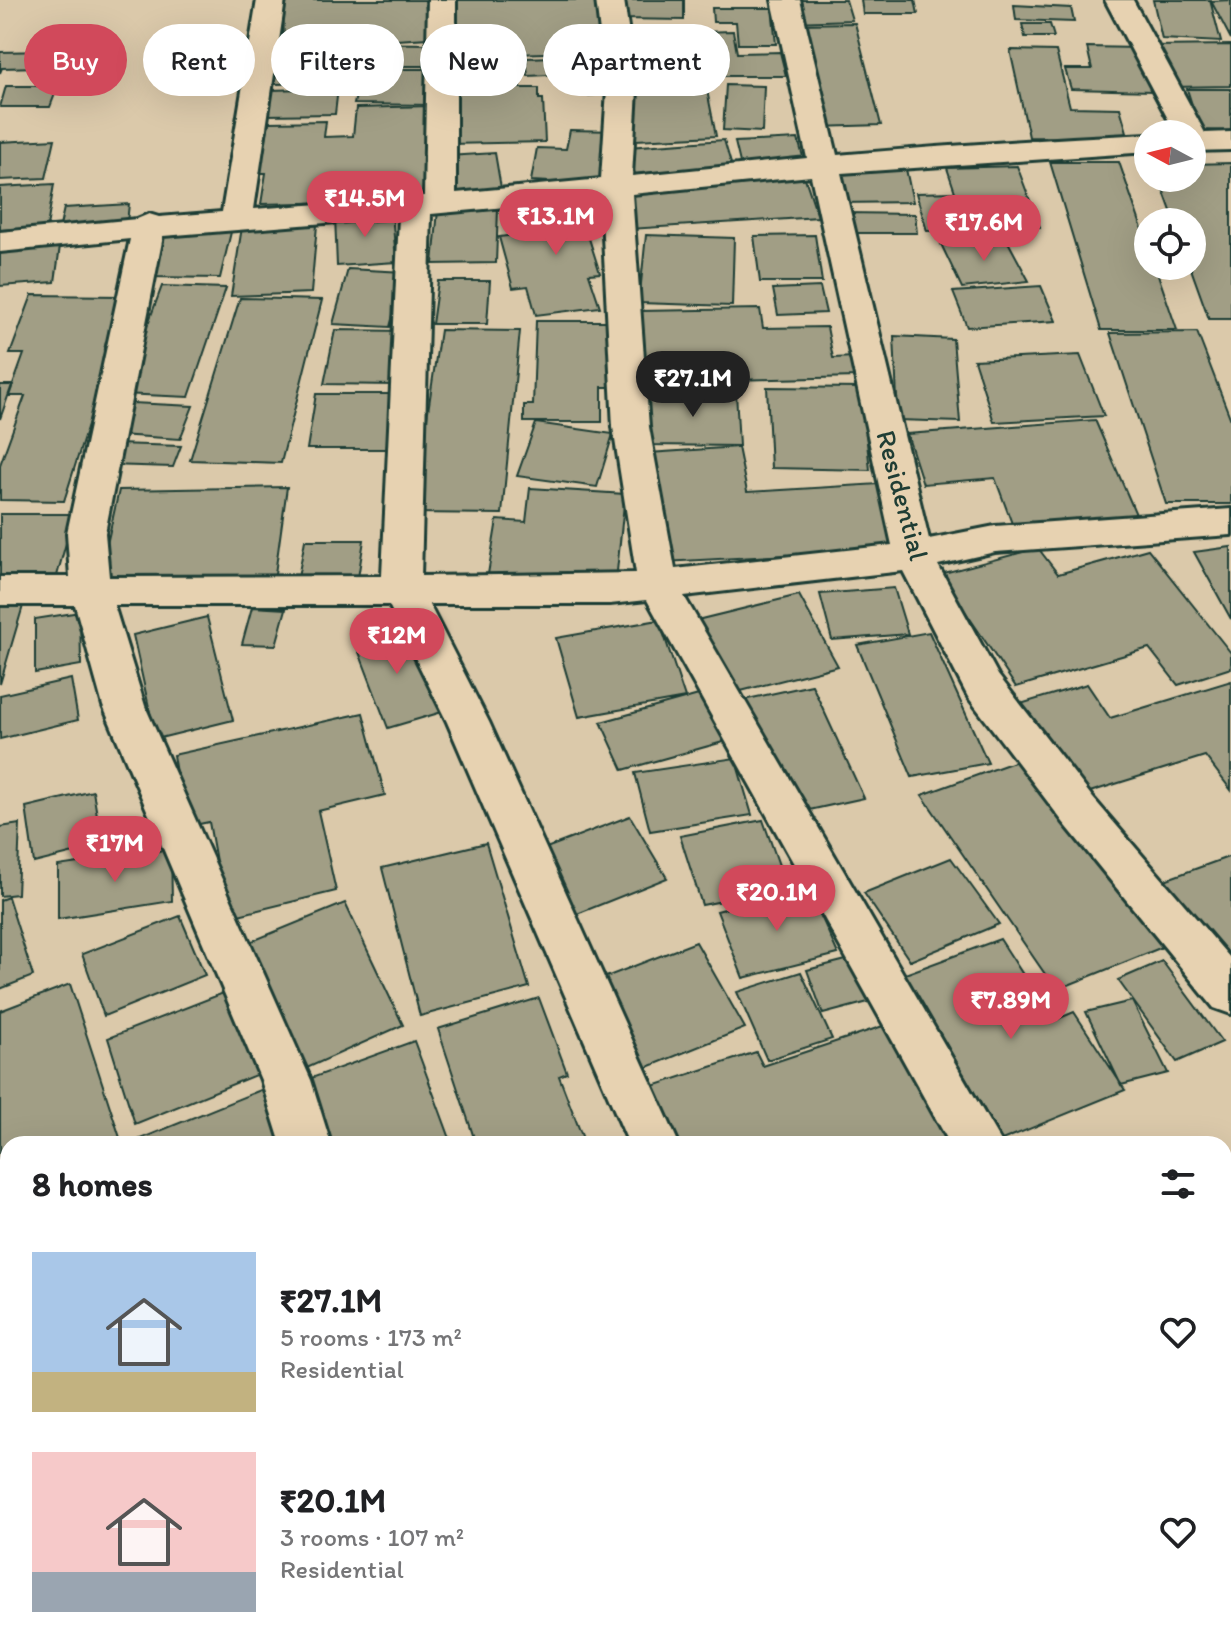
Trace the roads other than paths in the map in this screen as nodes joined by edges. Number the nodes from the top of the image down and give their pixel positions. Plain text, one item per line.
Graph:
1 (271, 0) edge
2 (442, 0) edge
3 (610, 0) edge
4 (786, 0) edge
5 (1119, 0) edge
6 (1183, 120) edge
7 (1206, 139) edge
8 (1231, 141) edge
9 (1134, 144) edge
10 (826, 165) junction
11 (616, 186) junction
12 (427, 204) junction
13 (237, 217) junction
14 (149, 224) junction
15 (0, 242) edge
16 (1231, 522) edge
17 (914, 556) junction
18 (658, 585) junction
19 (401, 589) junction
20 (90, 590) junction
21 (0, 591) edge
22 (1231, 993) edge
23 (304, 1136) edge
24 (650, 1136) edge
25 (972, 1136) edge

1 - 13 main road
2 - 12 main road
3 - 11 main road
4 - 10 main road, Residential
5 - 6 main road
7 - 8 main road
9 - 10 main road
10 - 11 main road
10 - 17 main road, Residential
11 - 12 main road
11 - 18 main road
12 - 13 main road
12 - 19 main road
13 - 14 main road
14 - 15 main road
14 - 20 main road
16 - 17 main road
17 - 18 main road
17 - 22 main road, Residential
18 - 19 main road
18 - 25 main road
19 - 20 main road
19 - 24 main road
20 - 21 main road
20 - 23 main road

